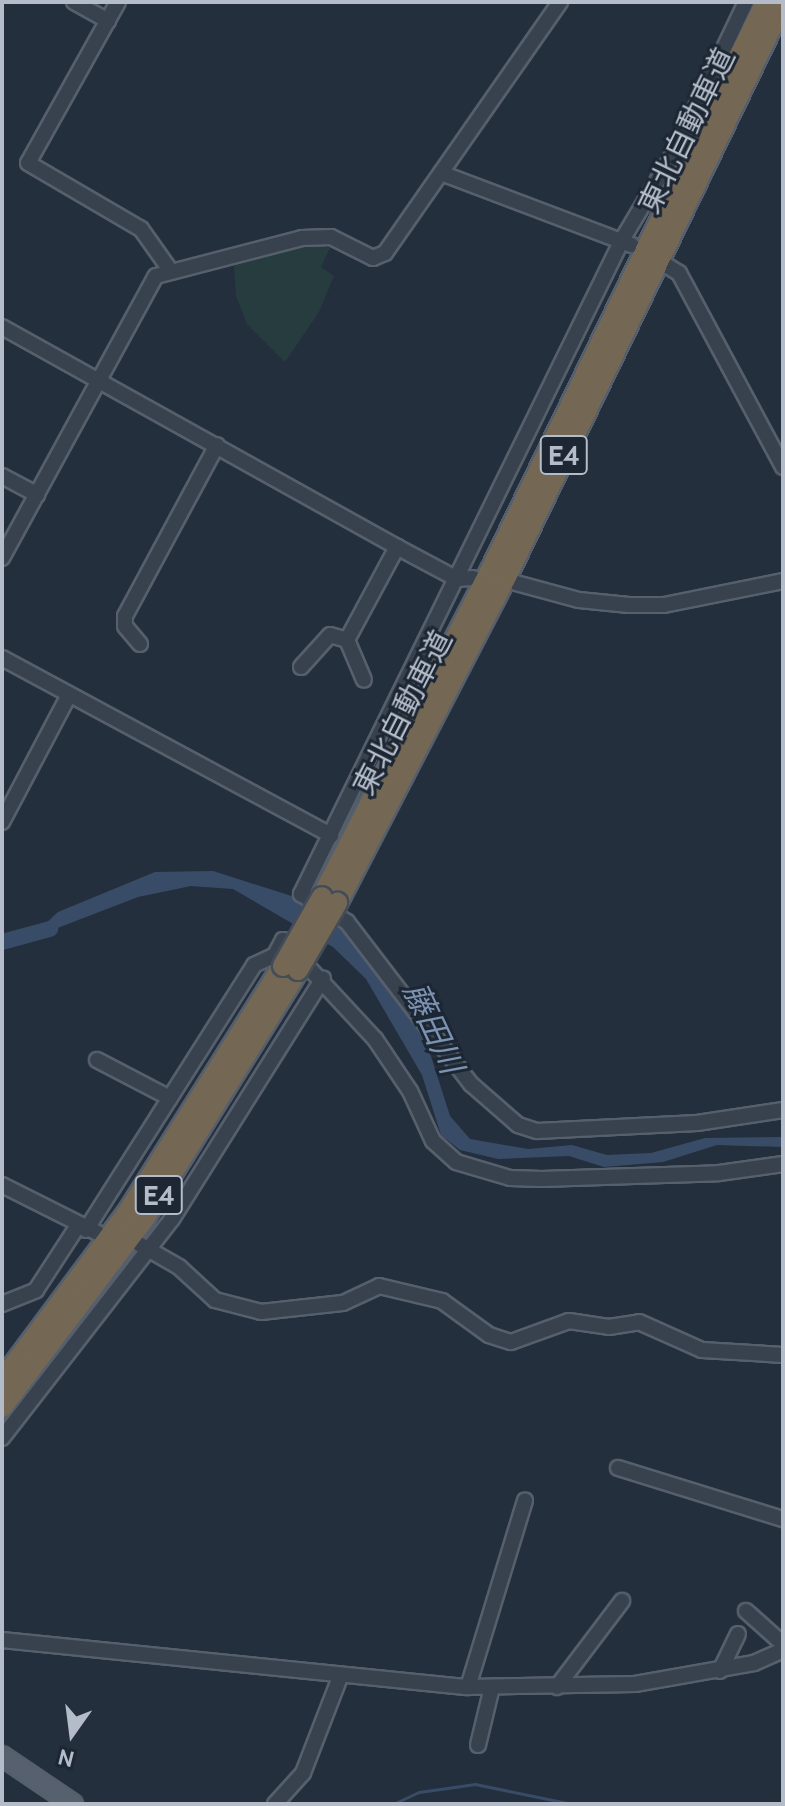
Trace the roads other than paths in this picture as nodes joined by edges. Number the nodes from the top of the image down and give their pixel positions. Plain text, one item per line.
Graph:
1 (74, 2) edge
2 (118, 2) edge
3 (746, 2) edge
4 (766, 2) edge
5 (783, 3) edge
6 (553, 5) edge
7 (108, 21) junction
8 (441, 173) junction
9 (627, 242) junction
10 (666, 265) dead end
11 (170, 270) junction
12 (2, 327) edge
13 (100, 377) junction
14 (217, 445) junction
15 (783, 467) edge
16 (2, 476) edge
17 (37, 495) junction
18 (397, 547) junction
19 (2, 558) edge
20 (473, 578) dead end
21 (457, 579) junction
22 (783, 581) edge
23 (516, 583) dead end
24 (347, 640) junction
25 (140, 644) dead end
26 (2, 658) edge
27 (301, 667) dead end
28 (364, 680) dead end
29 (69, 695) junction
30 (2, 822) edge
31 (331, 835) junction
32 (330, 900) junction
33 (290, 968) junction
34 (323, 978) junction
35 (97, 1060) dead end
36 (170, 1098) junction
37 (783, 1110) edge
38 (783, 1164) edge
39 (2, 1185) edge
40 (87, 1230) junction
41 (145, 1246) junction
42 (2, 1304) edge
43 (783, 1355) edge
44 (2, 1381) edge
45 (2, 1407) edge
46 (2, 1438) edge
47 (618, 1468) dead end
48 (525, 1501) dead end
49 (783, 1519) edge
50 (622, 1601) dead end
51 (746, 1611) dead end
52 (738, 1634) dead end
53 (2, 1640) edge
54 (783, 1647) edge
55 (720, 1671) junction
56 (340, 1677) junction
57 (468, 1687) junction
58 (492, 1687) junction
59 (557, 1687) junction
60 (478, 1745) dead end
61 (2, 1756) edge
62 (73, 1804) edge
63 (275, 1804) edge

1 - 7 street
2 - 7 street
3 - 9 street
4 - 32 highway, 東北自動車道 / E4
5 - 32 highway, 東北自動車道 / E4
6 - 8 street
7 - 11 street
8 - 9 street
8 - 11 street
9 - 21 street
10 - 15 street
11 - 13 street
12 - 13 street
13 - 14 street
13 - 17 street
14 - 18 street
14 - 25 street
16 - 17 street
17 - 19 street
18 - 21 street
18 - 24 street
20 - 21 street
21 - 31 street
22 - 23 street
24 - 27 street
24 - 28 street
26 - 29 street
29 - 30 street
29 - 31 street
31 - 37 street
32 - 33 highway, 東北自動車道 / E4, bridge
33 - 44 highway, 東北自動車道 / E4
33 - 45 highway, 東北自動車道 / E4
34 - 36 street
34 - 38 street
34 - 41 street
35 - 36 street
36 - 40 street
39 - 40 street
40 - 42 street
41 - 43 street
41 - 46 street
47 - 49 street
48 - 57 street
50 - 59 street
51 - 54 street
52 - 55 street
53 - 56 street
54 - 55 street
55 - 59 street
56 - 57 street
56 - 63 street
57 - 58 street
58 - 59 street
58 - 60 street
61 - 62 main road

